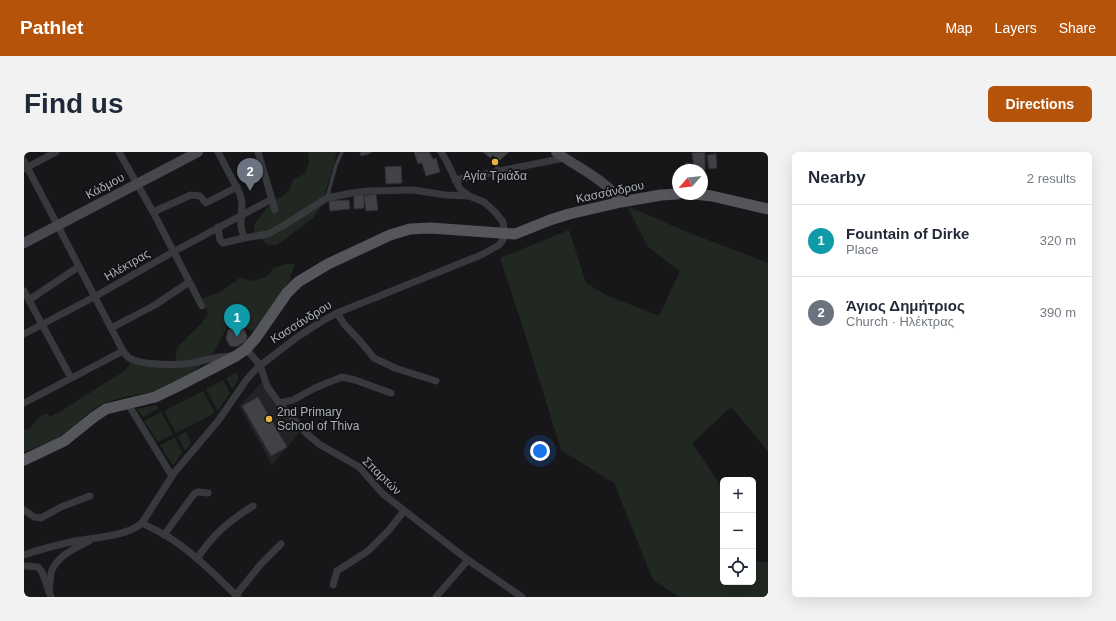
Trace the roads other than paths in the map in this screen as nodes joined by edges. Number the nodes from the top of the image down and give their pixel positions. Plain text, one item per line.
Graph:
1 (56, 152) edge
2 (119, 152) edge
3 (198, 152) edge
4 (218, 152) edge
5 (258, 152) edge
6 (342, 152) edge
7 (440, 152) edge
8 (560, 155) edge
9 (496, 162) dead end
10 (25, 166) edge
11 (498, 171) junction
12 (455, 180) junction
13 (137, 184) junction
14 (237, 187) junction
15 (672, 194) edge
16 (468, 196) junction
17 (708, 196) edge
18 (327, 198) junction
19 (272, 199) junction
20 (621, 202) junction
21 (768, 209) edge
22 (275, 210) dead end
23 (152, 212) junction
24 (241, 215) junction
25 (57, 226) junction
26 (218, 227) junction
27 (505, 234) junction
28 (244, 238) junction
29 (24, 243) edge
30 (173, 252) junction
31 (78, 266) junction
32 (189, 282) junction
33 (24, 292) edge
34 (94, 297) junction
35 (29, 300) junction
36 (202, 306) dead end
37 (337, 313) junction
38 (42, 324) junction
39 (111, 328) junction
40 (24, 334) edge
41 (246, 349) junction
42 (123, 352) junction
43 (236, 356) junction
44 (260, 365) junction
45 (71, 378) junction
46 (436, 381) dead end
47 (391, 393) dead end
48 (24, 403) edge
49 (279, 403) junction
50 (128, 404) junction
51 (24, 460) edge
52 (172, 476) junction
53 (208, 493) dead end
54 (90, 496) dead end
55 (253, 506) dead end
56 (24, 510) edge
57 (404, 511) junction
58 (142, 523) junction
59 (164, 535) junction
60 (93, 538) junction
61 (281, 544) dead end
62 (24, 555) edge
63 (197, 559) junction
64 (468, 560) junction
65 (24, 566) edge
66 (333, 585) dead end
67 (50, 594) edge
68 (237, 596) edge
69 (436, 597) edge
70 (522, 597) edge

1 - 10 street
2 - 13 street
3 - 13 main road, Κάδμου
4 - 14 street
5 - 19 street
6 - 18 lane
7 - 12 street
8 - 11 street
8 - 20 main road
9 - 11 lane
10 - 25 street
11 - 12 street
12 - 16 street
13 - 23 street
13 - 25 main road, Κάδμου
14 - 23 street
14 - 24 street
15 - 20 main road, Κασσάνδρου
16 - 18 street
16 - 27 street
17 - 21 main road
18 - 28 street
19 - 22 street
19 - 24 street, Ηλέκτρας
20 - 27 main road, Κασσάνδρου
23 - 30 street
24 - 26 street, Ηλέκτρας
24 - 28 street
25 - 29 main road, Κάδμου
25 - 31 street
26 - 28 street
26 - 30 street, Ηλέκτρας
27 - 37 street, Κασσάνδρου
27 - 41 main road
30 - 32 street
30 - 34 street, Ηλέκτρας
31 - 34 street
31 - 35 street
32 - 36 street
32 - 39 street
33 - 35 street
34 - 38 street, Ηλέκτρας
34 - 39 street
35 - 38 street
37 - 44 street, Κασσάνδρου
37 - 46 street
38 - 40 street, Ηλέκτρας
38 - 45 street
39 - 42 street
41 - 43 main road
41 - 44 street
42 - 43 street
42 - 45 street
43 - 50 main road
44 - 49 street, Σπαρτών
44 - 52 street, Κασσάνδρου
45 - 48 street
47 - 49 street
49 - 57 street, Σπαρτών
50 - 51 main road
50 - 52 street
52 - 58 street, Κασσάνδρου
53 - 59 street
54 - 56 street
55 - 63 street
57 - 64 street, Σπαρτών
57 - 66 street
58 - 59 street
58 - 60 street
59 - 63 street
60 - 62 street
60 - 67 street
61 - 68 street
63 - 68 street
64 - 69 street
64 - 70 street, Σπαρτών
65 - 67 street

